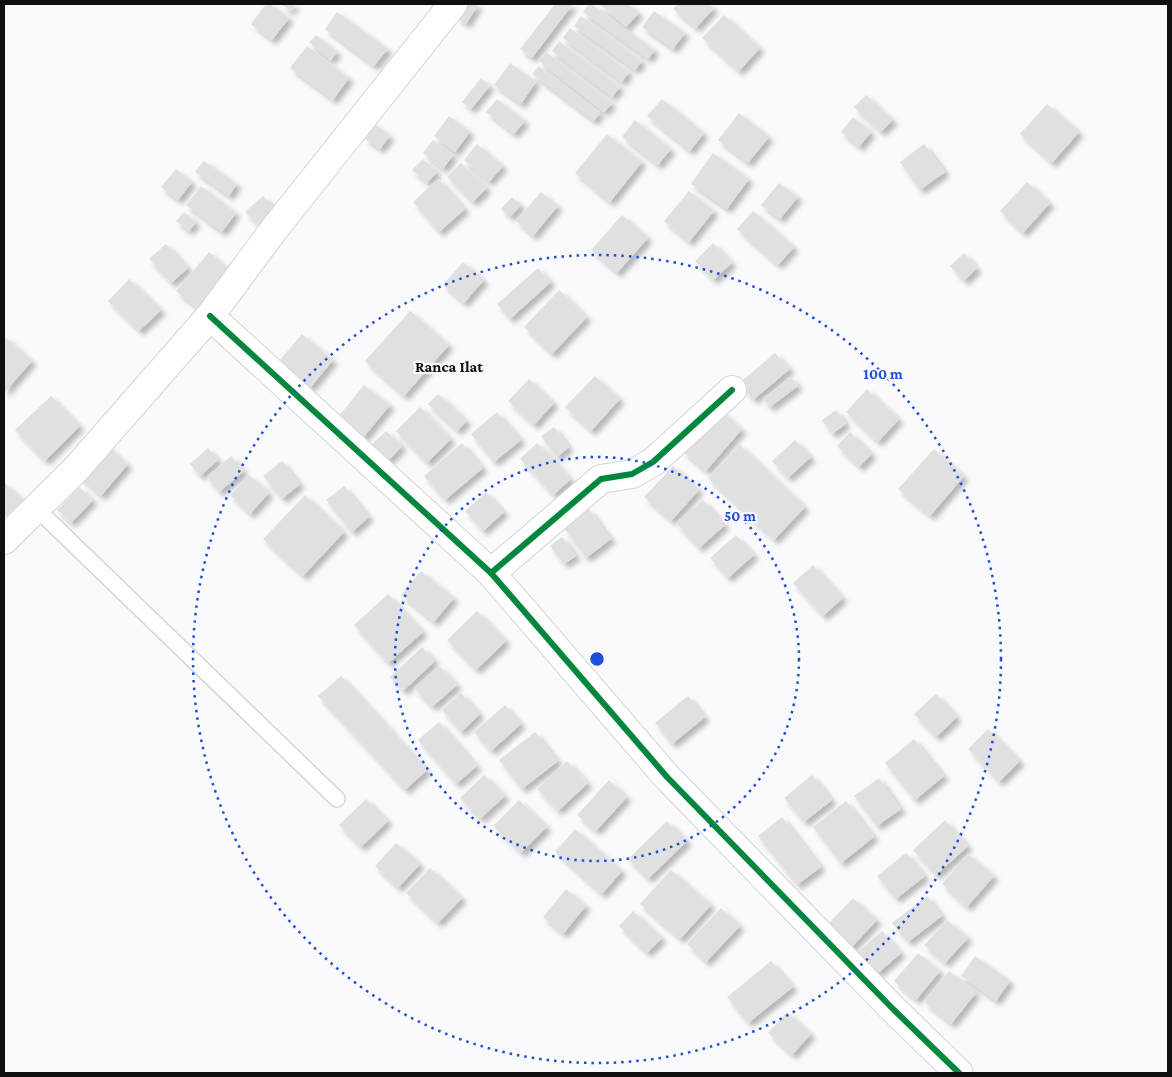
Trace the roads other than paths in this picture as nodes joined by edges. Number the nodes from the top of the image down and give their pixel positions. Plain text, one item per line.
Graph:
1 (453, 4) edge
2 (210, 316) junction
3 (732, 390) dead end
4 (36, 508) junction
5 (4, 540) edge
6 (492, 573) junction
7 (336, 799) dead end
8 (959, 1073) edge

1 - 2 street
2 - 4 street
2 - 6 street
3 - 6 street
4 - 5 street
4 - 7 lane
6 - 8 street

